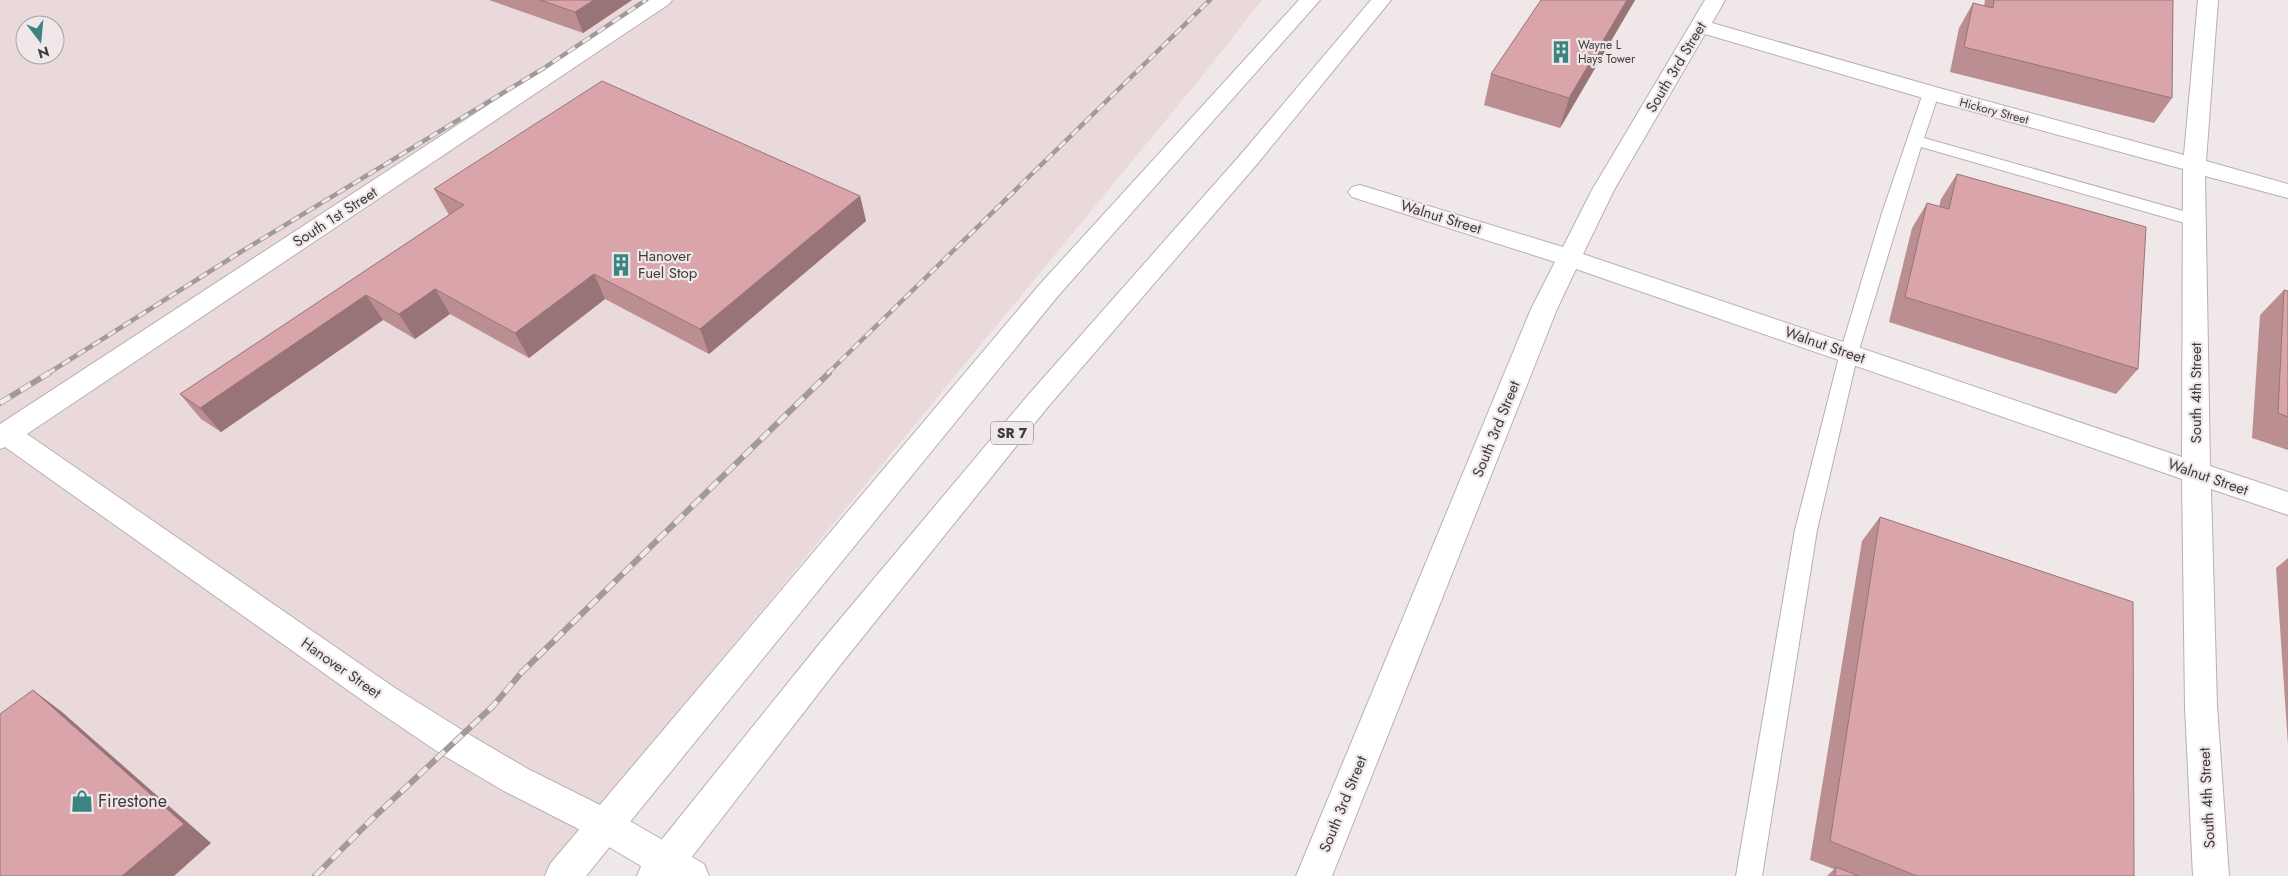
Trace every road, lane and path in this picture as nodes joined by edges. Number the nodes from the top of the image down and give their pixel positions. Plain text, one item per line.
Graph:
1 (662, 0) edge
2 (1310, 0) edge
3 (1381, 0) edge
4 (1715, 0) edge
5 (2208, 0) edge
6 (1701, 26) junction
7 (1931, 93) junction
8 (1915, 140) junction
9 (2194, 166) junction
10 (1360, 192) dead end
11 (2288, 192) edge
12 (2195, 220) junction
13 (1570, 258) junction
14 (1850, 353) junction
15 (3, 436) edge
16 (2196, 474) junction
17 (2288, 504) edge
18 (604, 825) junction
19 (671, 871) edge
20 (564, 876) edge
21 (1314, 876) edge
22 (1749, 876) edge
23 (2211, 876) edge

1 - 15 main road, South 1st Street
2 - 18 main road
3 - 19 main road, SR 7
4 - 6 main road, South 3rd Street
5 - 9 main road, South 4th Street
6 - 7 main road, Hickory Street
6 - 13 main road, South 3rd Street
7 - 8 lane
7 - 9 main road, Hickory Street
8 - 12 lane
8 - 14 lane
9 - 11 main road, Hickory Street
9 - 12 main road, South 4th Street
10 - 13 main road, Walnut Street
12 - 16 main road, South 4th Street
13 - 14 main road, Walnut Street
13 - 21 main road, South 3rd Street
14 - 16 main road, Walnut Street
14 - 22 lane
15 - 18 main road, Hanover Street
16 - 17 main road, Walnut Street
16 - 23 main road, South 4th Street
18 - 19 main road, Hanover Street
18 - 20 main road

